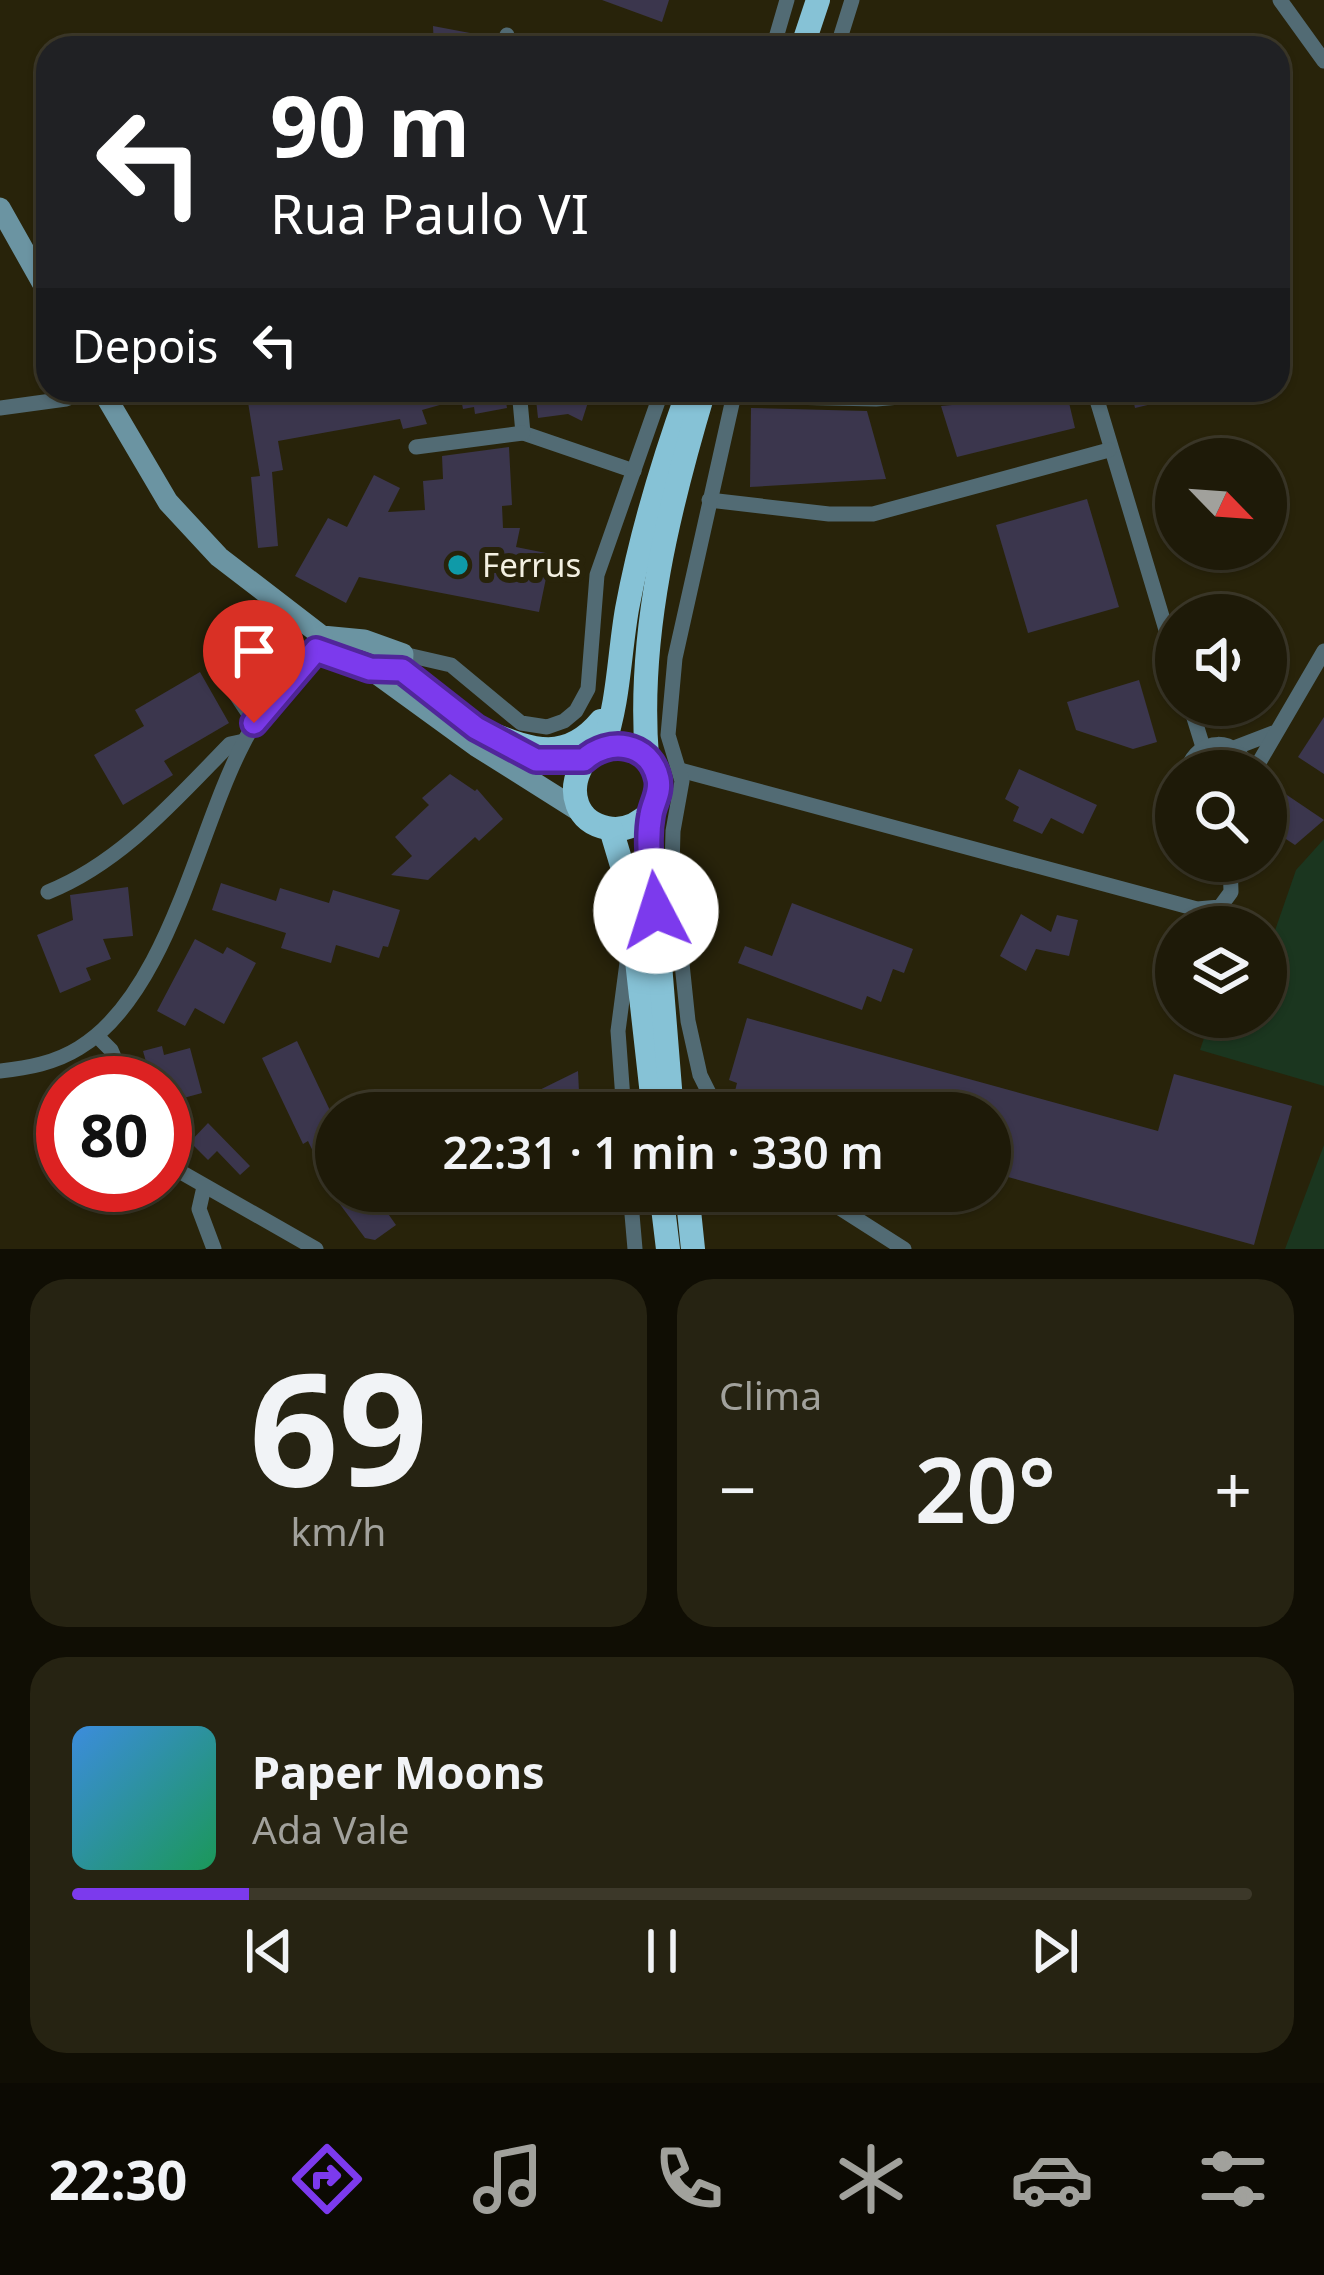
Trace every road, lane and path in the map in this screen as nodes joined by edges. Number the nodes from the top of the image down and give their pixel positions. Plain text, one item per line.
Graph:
1 (787, 0) edge
2 (818, 0) edge
3 (830, 0) edge
4 (852, 0) edge
5 (1280, 0) edge
6 (776, 36) edge
7 (806, 36) edge
8 (818, 36) edge
9 (841, 36) edge
10 (1324, 61) edge
11 (0, 208) edge
12 (36, 272) edge
13 (44, 402) edge
14 (109, 402) edge
15 (520, 402) edge
16 (658, 402) edge
17 (684, 402) edge
18 (700, 402) edge
19 (732, 402) edge
20 (1097, 402) edge
21 (0, 408) edge
22 (523, 433) junction
23 (416, 447) dead end
24 (1109, 449) junction
25 (634, 472) junction
26 (709, 500) junction
27 (1155, 597) edge
28 (319, 643) junction
29 (1324, 651) edge
30 (402, 662) junction
31 (370, 669) junction
32 (220, 672) dead end
33 (615, 699) junction
34 (254, 723) junction
35 (1197, 726) edge
36 (476, 728) junction
37 (1274, 733) junction
38 (244, 741) junction
39 (1204, 747) junction
40 (1234, 748) joint
41 (1201, 750) edge
42 (1264, 750) edge
43 (594, 754) junction
44 (647, 757) junction
45 (680, 770) junction
46 (651, 812) junction
47 (584, 814) junction
48 (611, 829) junction
49 (1231, 882) edge
50 (48, 892) dead end
51 (635, 930) junction
52 (97, 1036) junction
53 (113, 1056) edge
54 (0, 1071) edge
55 (622, 1092) edge
56 (653, 1092) edge
57 (671, 1092) edge
58 (708, 1092) edge
59 (192, 1180) edge
60 (204, 1187) junction
61 (631, 1212) edge
62 (657, 1212) edge
63 (662, 1212) edge
64 (682, 1212) edge
65 (686, 1212) edge
66 (846, 1212) edge
67 (214, 1249) edge
68 (316, 1249) edge
69 (634, 1249) edge
70 (654, 1249) edge
71 (668, 1249) edge
72 (682, 1249) edge
73 (693, 1249) edge
74 (904, 1249) edge

1 - 6 street
2 - 7 highway
3 - 8 highway
4 - 9 street
5 - 10 street
11 - 12 main road
13 - 21 street
14 - 28 main road
15 - 22 street
16 - 25 street
17 - 33 highway
18 - 44 highway
19 - 26 street
20 - 24 street
22 - 23 street
22 - 25 street
24 - 26 street
24 - 27 street
25 - 30 street
26 - 45 street
28 - 30 main road
28 - 31 main road
28 - 34 street
29 - 37 street
30 - 31 main road
30 - 36 main road
31 - 47 main road
32 - 34 street
33 - 36 highway
33 - 43 highway
34 - 38 street
35 - 39 street
36 - 43 main road
37 - 40 street
37 - 42 street
38 - 50 street
38 - 52 street
39 - 40 street
39 - 41 street
43 - 44 highway
43 - 47 highway
44 - 46 highway
45 - 49 street
45 - 58 street
46 - 48 highway
46 - 57 highway
47 - 48 highway
48 - 51 highway
51 - 55 street
51 - 56 highway
52 - 53 street
52 - 54 street
59 - 60 street
60 - 67 street
60 - 68 street
61 - 69 street
62 - 70 highway
63 - 71 highway
64 - 72 highway
65 - 73 highway
66 - 74 street

